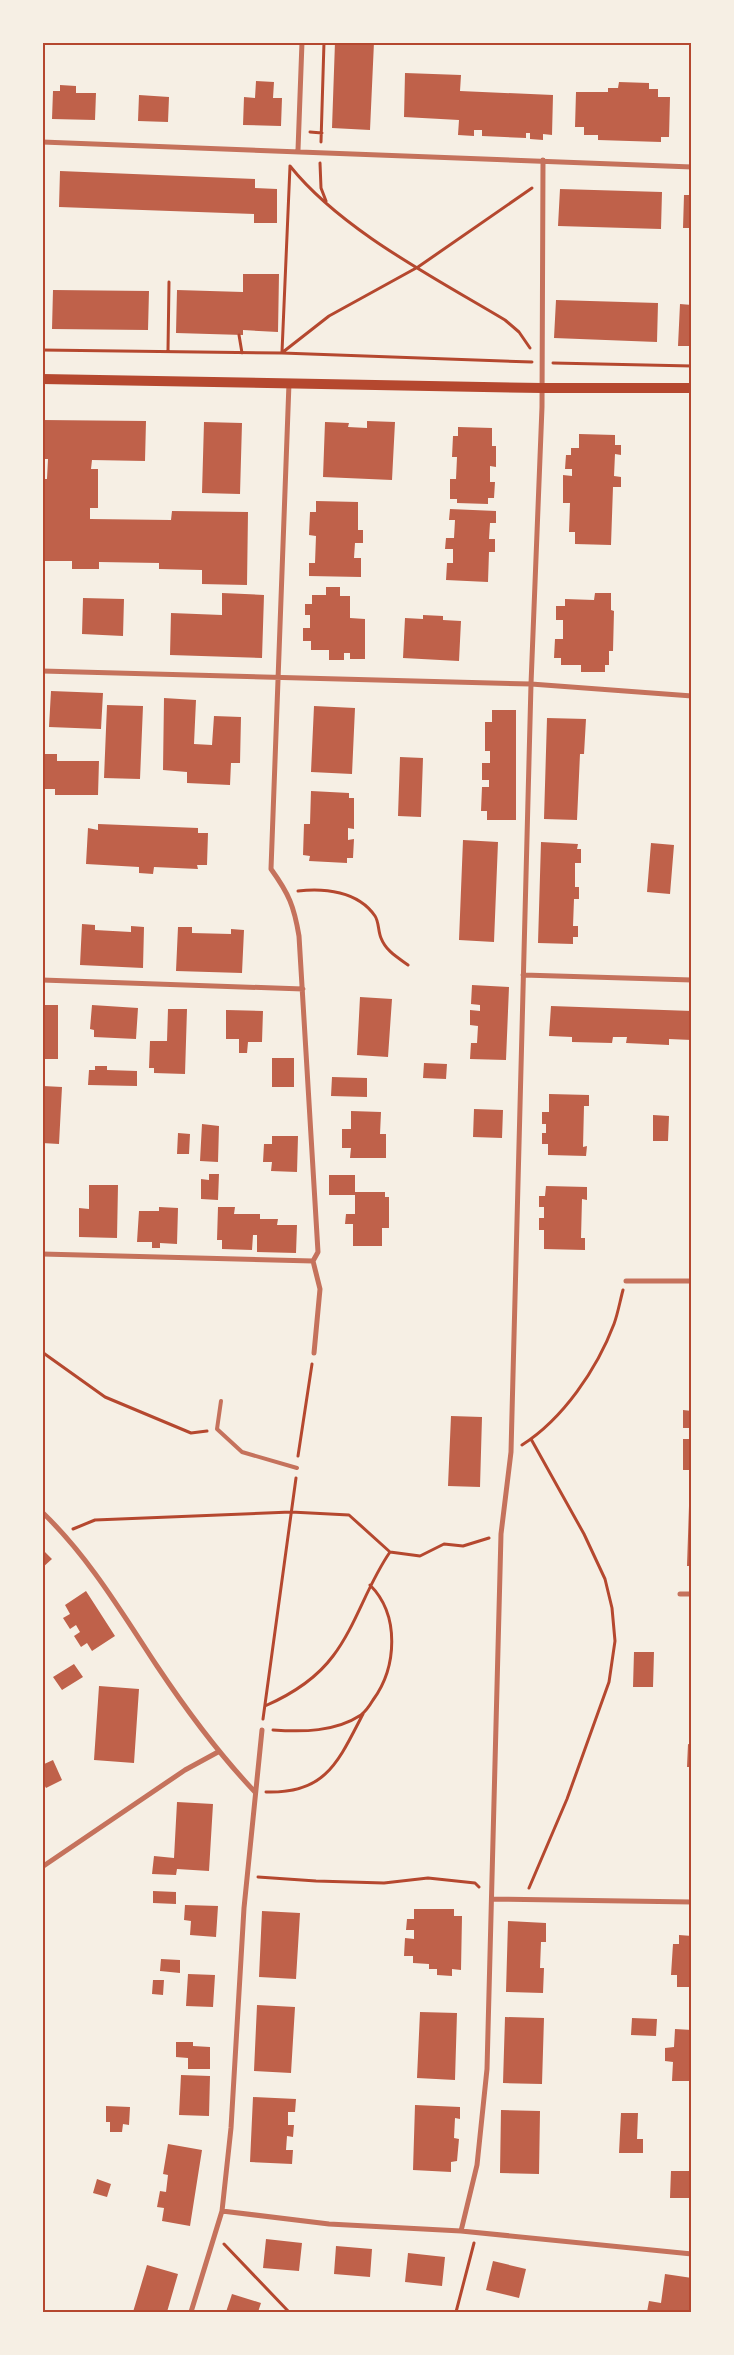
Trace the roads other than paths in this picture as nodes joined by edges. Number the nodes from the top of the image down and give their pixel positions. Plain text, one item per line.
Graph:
1 (302, 42) edge
2 (42, 142) edge
3 (298, 150) junction
4 (543, 160) junction
5 (692, 167) edge
6 (42, 379) edge
7 (289, 384) junction
8 (542, 388) junction
9 (692, 388) edge
10 (42, 671) edge
11 (277, 679) junction
12 (531, 684) junction
13 (692, 696) edge
14 (523, 975) junction
15 (42, 980) edge
16 (692, 980) edge
17 (303, 989) junction
18 (42, 1254) edge
19 (313, 1261) junction
20 (626, 1280) road end
21 (692, 1281) edge
22 (314, 1353) road end
23 (221, 1401) dead end
24 (297, 1468) road end
25 (42, 1512) edge
26 (680, 1594) dead end
27 (692, 1594) edge
28 (262, 1730) road end
29 (218, 1752) junction
30 (255, 1792) junction
31 (42, 1867) edge
32 (492, 1899) junction
33 (692, 1902) edge
34 (222, 2211) junction
35 (461, 2231) junction
36 (692, 2254) edge
37 (191, 2312) edge

1 - 3 street
2 - 3 street
3 - 4 street
4 - 5 street
4 - 8 street
6 - 7 main road
7 - 8 main road
7 - 11 street
8 - 9 main road
8 - 12 street
10 - 11 street
11 - 12 street
11 - 17 street
12 - 13 street
12 - 14 street
14 - 16 street
14 - 32 street
15 - 17 street
17 - 19 street
18 - 19 street
19 - 22 street
20 - 21 street
23 - 24 lane
25 - 29 street
26 - 27 street
28 - 30 street
29 - 30 street
29 - 31 street
30 - 34 street
32 - 33 street
32 - 35 street
34 - 35 street
34 - 37 street
35 - 36 street

